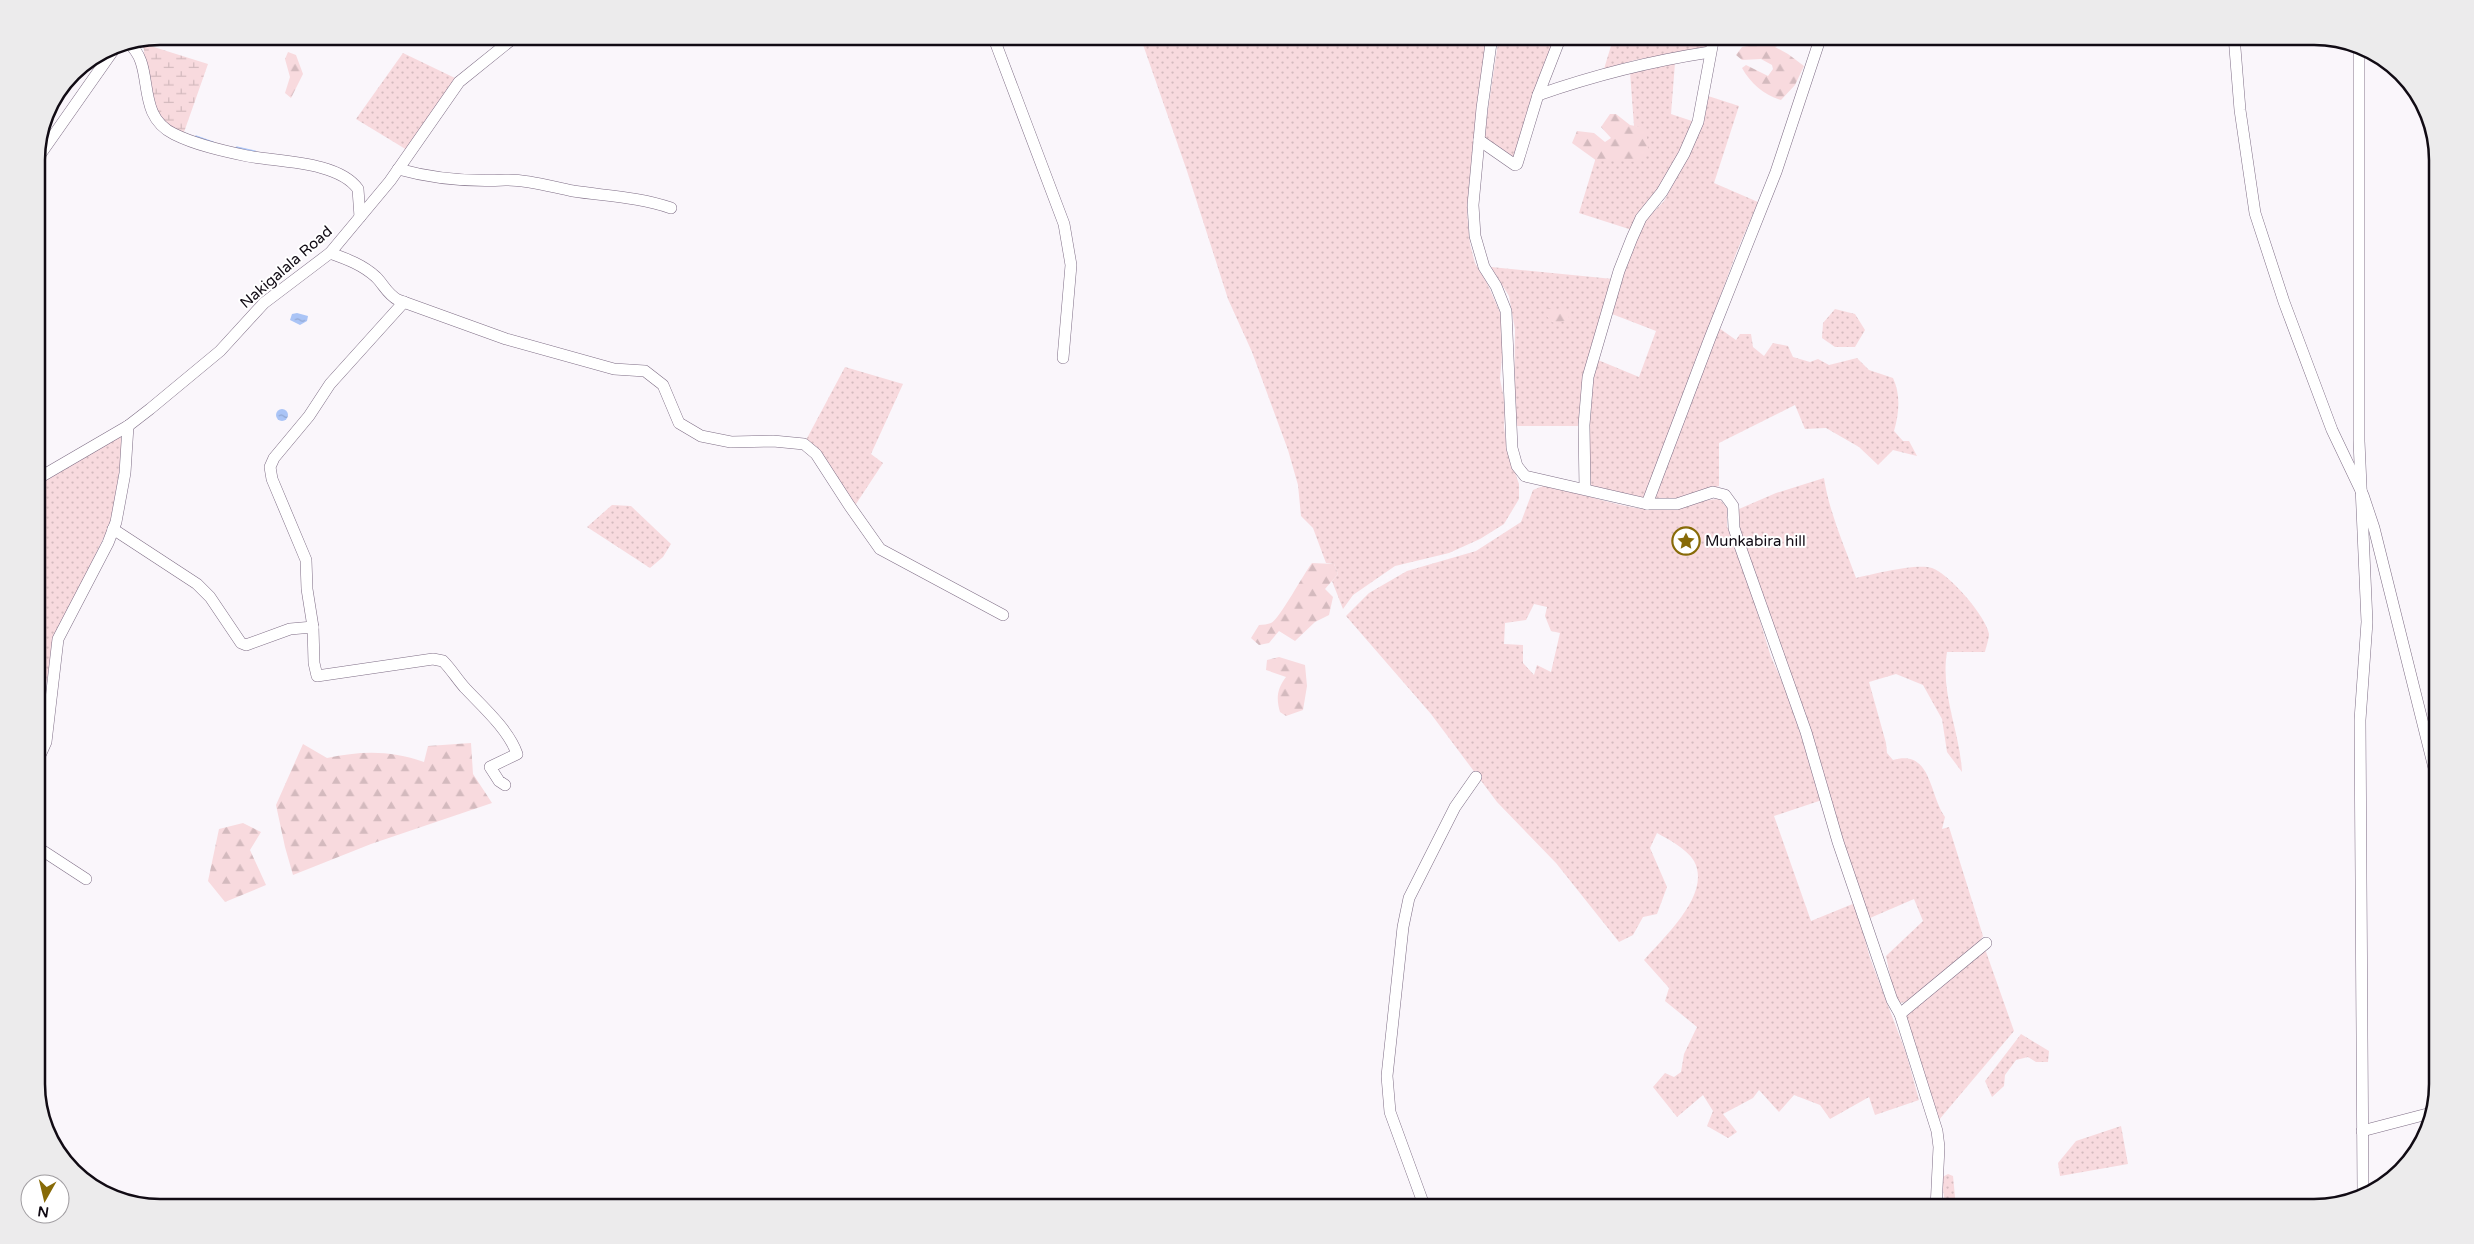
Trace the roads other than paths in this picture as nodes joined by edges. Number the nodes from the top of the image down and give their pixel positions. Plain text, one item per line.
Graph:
1 (505, 45) edge
2 (995, 45) edge
3 (1491, 45) edge
4 (1557, 45) edge
5 (1712, 45) edge
6 (1818, 45) edge
7 (2235, 45) edge
8 (133, 48) edge
9 (1710, 52) junction
10 (2358, 54) edge
11 (108, 57) edge
12 (1538, 95) junction
13 (1479, 140) junction
14 (46, 145) edge
15 (398, 169) junction
16 (358, 189) junction
17 (381, 191) junction
18 (671, 208) dead end
19 (360, 217) junction
20 (330, 253) junction
21 (404, 302) junction
22 (1063, 358) dead end
23 (128, 426) junction
24 (45, 474) edge
25 (1585, 489) junction
26 (2363, 495) junction
27 (1647, 504) junction
28 (113, 529) junction
29 (1003, 615) dead end
30 (313, 626) junction
31 (45, 744) edge
32 (2429, 748) edge
33 (1476, 777) dead end
34 (506, 785) dead end
35 (45, 853) edge
36 (86, 879) dead end
37 (1986, 943) dead end
38 (1900, 1014) junction
39 (2424, 1115) edge
40 (2362, 1131) junction
41 (2363, 1188) edge
42 (1422, 1199) edge
43 (1936, 1199) edge

1 - 15 street, Nakigalala Road
2 - 22 street
3 - 13 street
4 - 12 street
5 - 9 street
6 - 27 street
7 - 26 street
8 - 16 street
9 - 12 street
9 - 25 street
10 - 26 street
11 - 14 street
12 - 13 street
13 - 25 street
15 - 17 street, Nakigalala Road
15 - 18 street
16 - 17 street
16 - 19 street
17 - 19 street, Nakigalala Road
19 - 20 street, Nakigalala Road
20 - 21 street
20 - 23 street, Nakigalala Road
21 - 29 street
21 - 30 street
23 - 24 street, Nakigalala Road
23 - 28 street
25 - 27 street
26 - 32 street
26 - 40 street
27 - 38 street
28 - 30 street
28 - 31 street
30 - 34 street
33 - 42 street
35 - 36 street
37 - 38 street
38 - 43 street
39 - 40 street
40 - 41 street

